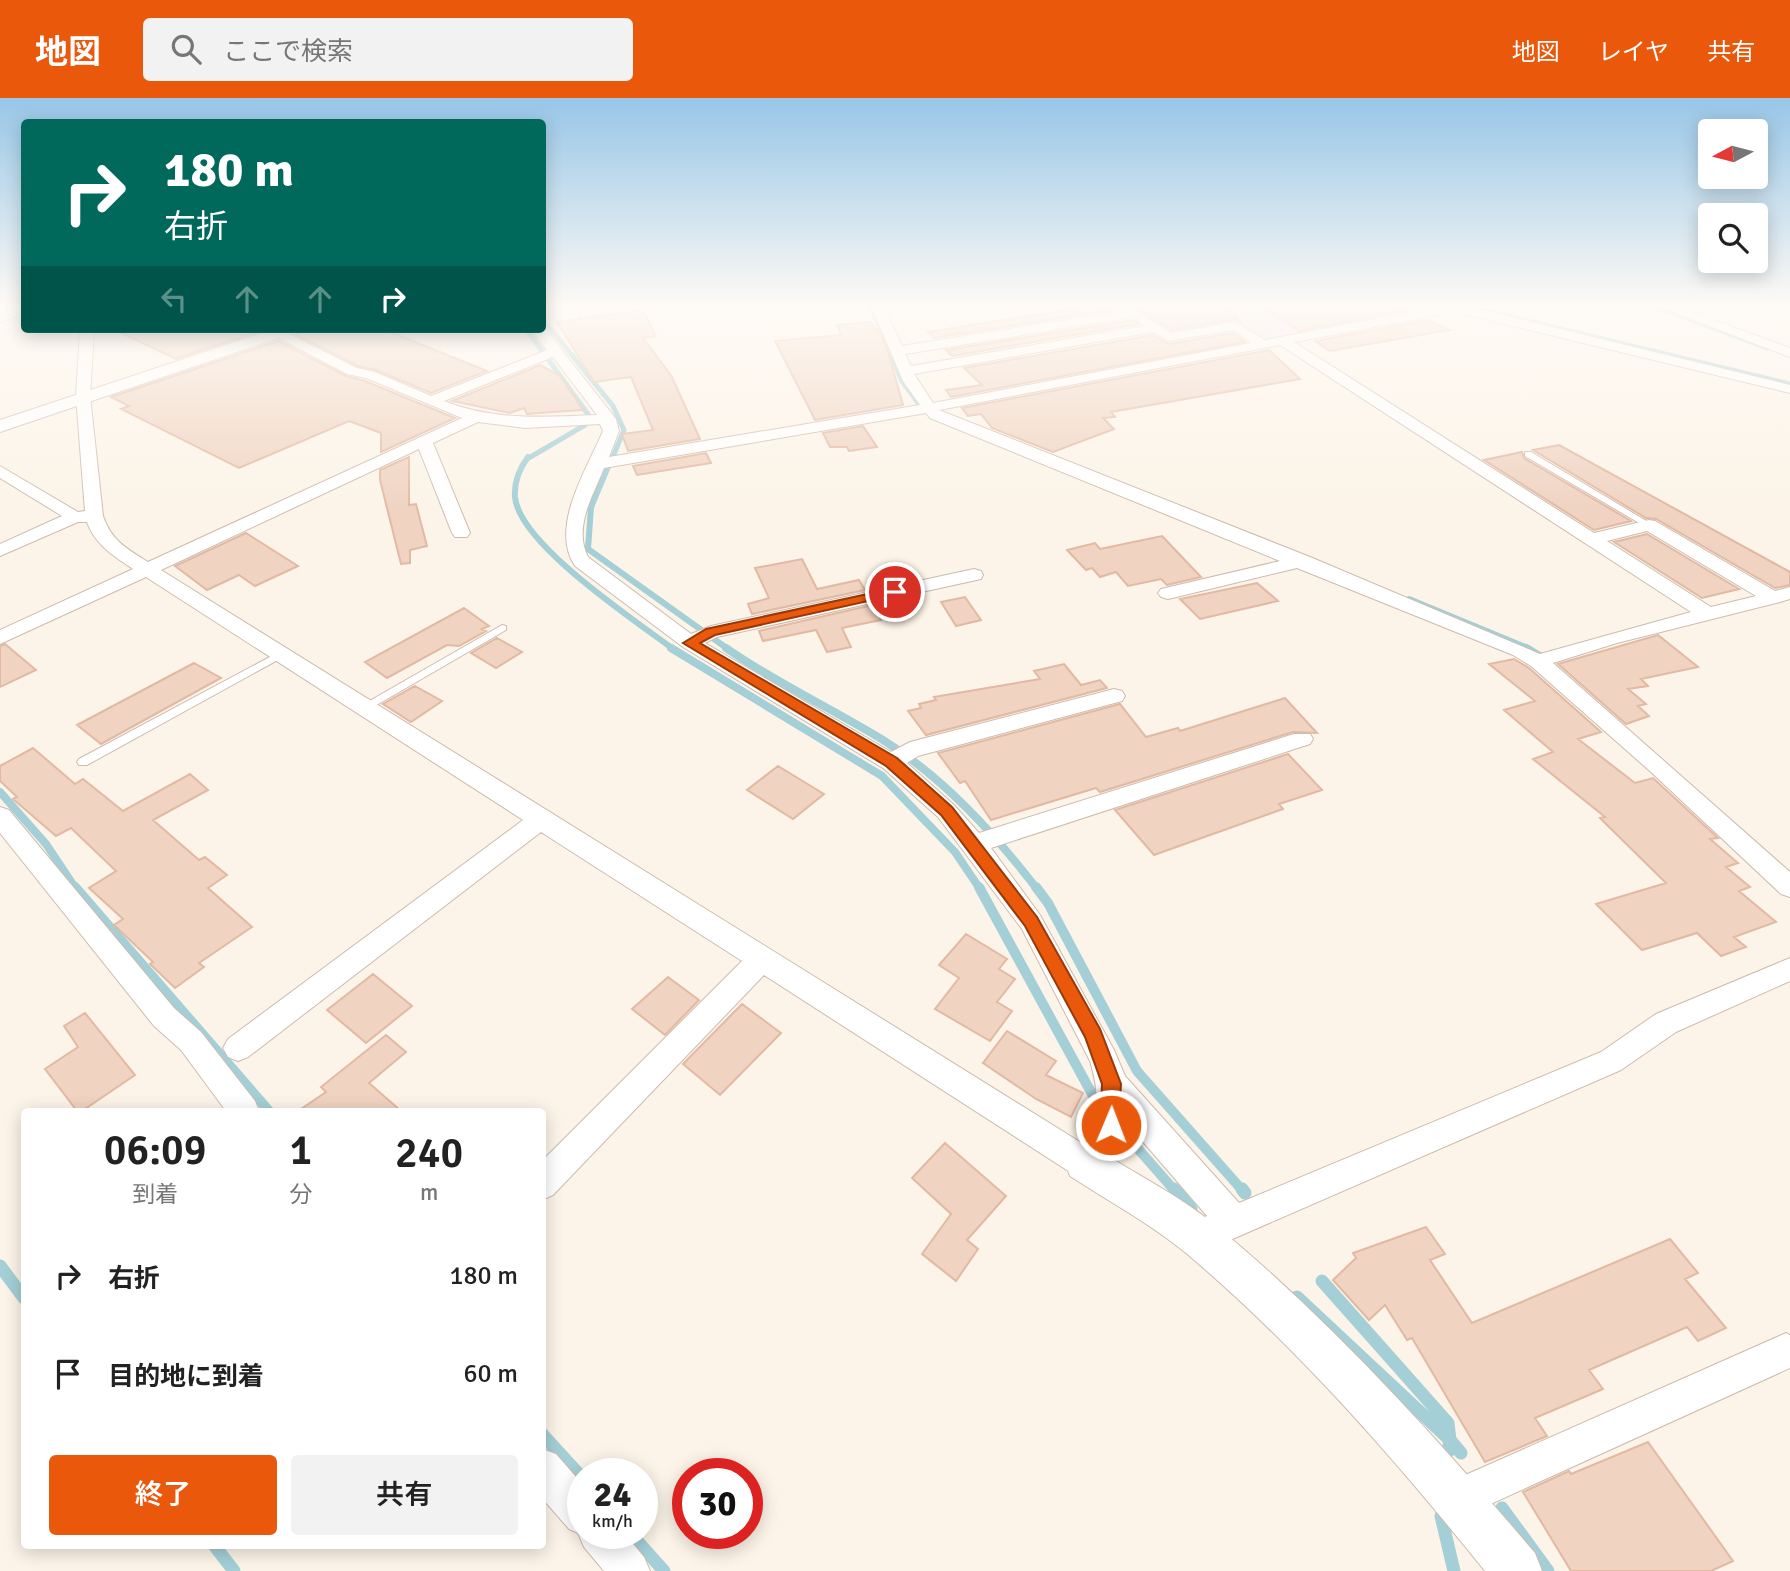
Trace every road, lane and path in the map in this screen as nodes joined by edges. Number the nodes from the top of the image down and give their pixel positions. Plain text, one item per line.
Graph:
1 (84, 376) edge
2 (143, 376) edge
3 (372, 376) edge
4 (494, 376) edge
5 (564, 376) edge
6 (908, 376) edge
7 (1093, 376) edge
8 (1336, 376) edge
9 (1736, 376) edge
10 (1790, 389) edge
11 (83, 396) junction
12 (431, 401) junction
13 (927, 407) junction
14 (476, 417) junction
15 (596, 420) junction
16 (0, 426) edge
17 (424, 441) junction
18 (1528, 454) dead end
19 (605, 464) junction
20 (0, 471) edge
21 (85, 516) junction
22 (1649, 525) junction
23 (461, 533) dead end
24 (1590, 540) junction
25 (0, 551) edge
26 (1303, 561) junction
27 (148, 570) junction
28 (974, 575) dead end
29 (1168, 593) dead end
30 (1781, 596) edge
31 (1706, 613) junction
32 (502, 628) dead end
33 (700, 637) junction
34 (0, 638) edge
35 (281, 654) junction
36 (1542, 659) junction
37 (1114, 696) dead end
38 (364, 707) junction
39 (1302, 739) dead end
40 (901, 756) junction
41 (83, 762) dead end
42 (0, 816) edge
43 (541, 819) junction
44 (989, 840) junction
45 (1790, 887) edge
46 (762, 959) junction
47 (1790, 969) edge
48 (238, 1048) dead end
49 (1112, 1084) junction
50 (242, 1108) edge
51 (1084, 1163) junction
52 (546, 1180) edge
53 (1216, 1229) junction
54 (1786, 1351) dead end
55 (546, 1473) edge
56 (567, 1497) edge
57 (1459, 1498) junction
58 (611, 1549) edge
59 (1515, 1570) edge
60 (630, 1571) edge

1 - 11 street
2 - 11 street
3 - 12 street
4 - 12 street
5 - 15 street
6 - 13 street
7 - 13 street
8 - 24 street
9 - 10 street
11 - 16 street
11 - 21 street
12 - 14 street
13 - 19 street
13 - 26 street
14 - 15 street
14 - 17 street
15 - 19 street
17 - 23 street
17 - 27 street
18 - 22 lane
19 - 33 street
20 - 21 street
21 - 25 street
21 - 27 street
22 - 24 street
22 - 30 street
24 - 31 street
26 - 29 street
26 - 36 street
27 - 34 street
27 - 35 street
28 - 33 street
30 - 31 street
31 - 36 street
32 - 38 lane
33 - 40 street
35 - 38 street
35 - 41 lane
36 - 45 street
37 - 40 street
38 - 43 street
39 - 44 street
40 - 44 street
42 - 50 street
43 - 46 street
43 - 48 street
44 - 49 street
46 - 51 street
46 - 52 street
47 - 53 street
49 - 51 street
49 - 53 street
51 - 53 street
53 - 57 street
54 - 57 street
55 - 56 street
57 - 59 street
58 - 60 street

